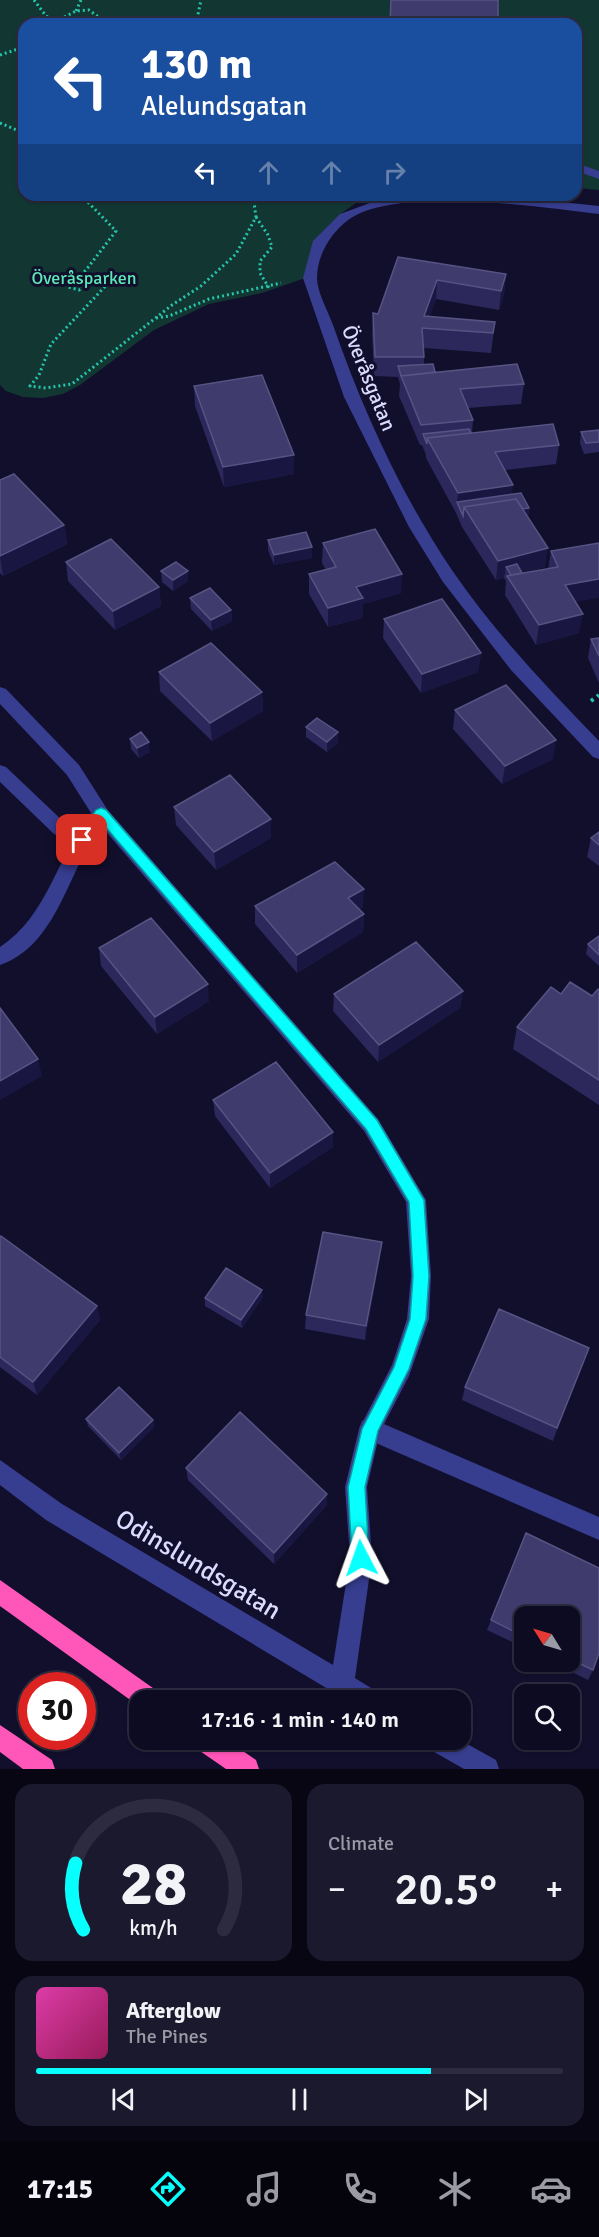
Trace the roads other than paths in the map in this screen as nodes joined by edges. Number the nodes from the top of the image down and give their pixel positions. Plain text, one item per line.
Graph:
1 (582, 169) edge
2 (599, 174) edge
3 (390, 201) edge
4 (510, 201) edge
5 (599, 210) edge
6 (0, 693) edge
7 (599, 752) edge
8 (0, 772) edge
9 (101, 814) junction
10 (82, 840) junction
11 (0, 957) edge
12 (370, 1429) junction
13 (0, 1471) edge
14 (599, 1529) edge
15 (0, 1592) edge
16 (342, 1684) junction
17 (137, 1690) edge
18 (352, 1690) edge
19 (0, 1737) edge
20 (220, 1750) edge
21 (455, 1750) edge
22 (43, 1769) edge
23 (247, 1769) edge
24 (487, 1769) edge

1 - 2 street
3 - 7 street, Överåsgatan
4 - 5 street, Överåsgatan
6 - 9 street
8 - 10 street
9 - 10 street
9 - 12 street
10 - 11 street
12 - 14 street
12 - 16 street
13 - 16 street, Odinslundsgatan
15 - 17 highway
16 - 18 street, Odinslundsgatan
19 - 22 highway
20 - 23 highway
21 - 24 street

